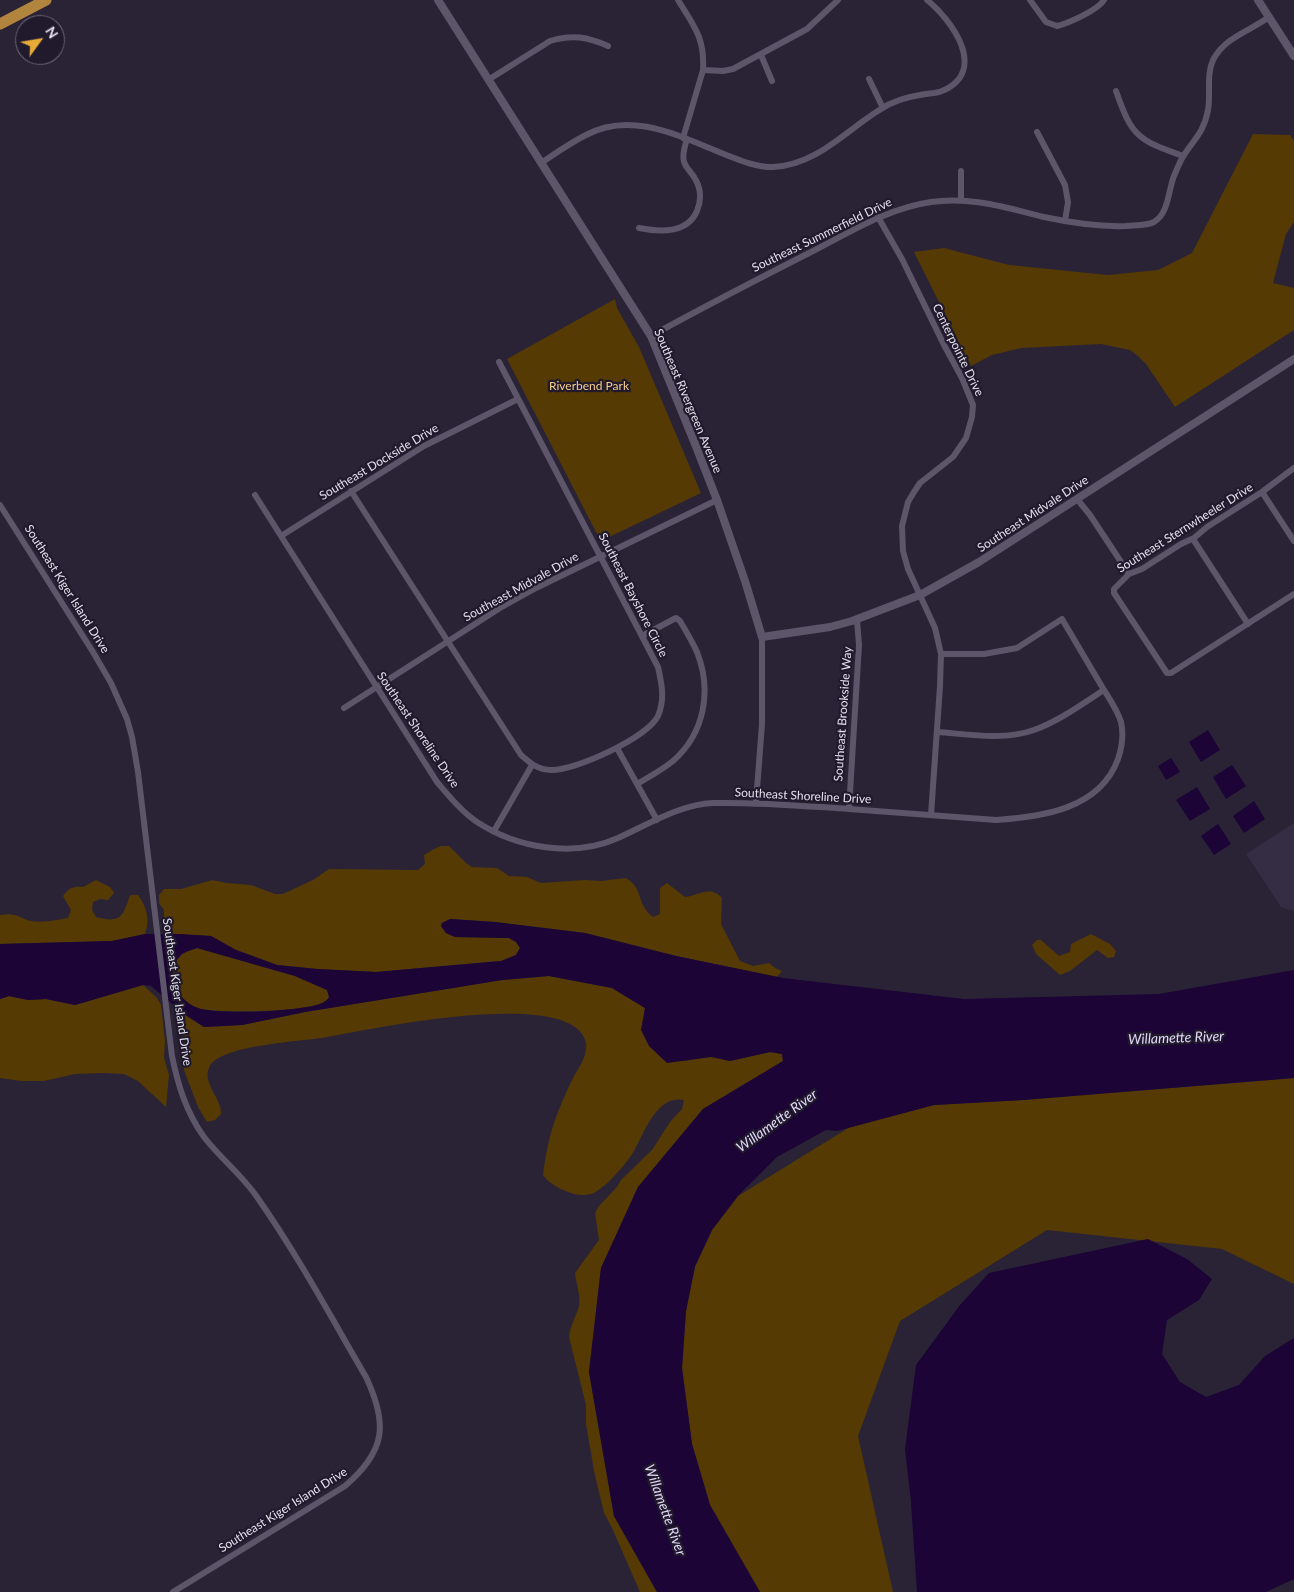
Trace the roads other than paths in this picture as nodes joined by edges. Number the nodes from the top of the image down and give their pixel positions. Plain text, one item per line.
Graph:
1 (46, 0) edge
2 (678, 0) edge
3 (838, 0) edge
4 (927, 0) edge
5 (1030, 0) edge
6 (1104, 0) edge
7 (1258, 0) edge
8 (441, 1) edge
9 (1269, 17) junction
10 (0, 24) edge
11 (608, 46) dead end
12 (761, 55) junction
13 (1294, 56) edge
14 (703, 70) junction
15 (869, 79) dead end
16 (488, 80) junction
17 (772, 81) dead end
18 (1116, 91) dead end
19 (882, 108) junction
20 (1037, 132) dead end
21 (685, 139) junction
22 (1184, 156) junction
23 (541, 163) junction
24 (961, 171) dead end
25 (961, 200) junction
26 (878, 218) junction
27 (1065, 221) junction
28 (639, 228) dead end
29 (651, 336) junction
30 (1294, 359) edge
31 (499, 362) dead end
32 (518, 399) junction
33 (1294, 468) edge
34 (351, 491) junction
35 (1262, 492) junction
36 (255, 495) dead end
37 (1077, 499) junction
38 (717, 500) junction
39 (0, 505) edge
40 (281, 536) junction
41 (1193, 539) junction
42 (1294, 541) edge
43 (601, 556) junction
44 (1129, 574) junction
45 (1294, 594) edge
46 (920, 595) junction
47 (857, 620) junction
48 (1248, 624) junction
49 (642, 636) junction
50 (762, 637) junction
51 (448, 640) junction
52 (941, 654) junction
53 (375, 687) junction
54 (1104, 690) junction
55 (344, 708) dead end
56 (937, 732) junction
57 (617, 748) junction
58 (532, 765) junction
59 (637, 784) junction
60 (756, 802) junction
61 (849, 809) junction
62 (931, 815) junction
63 (657, 820) junction
64 (494, 831) junction
65 (173, 1592) edge

1 - 10 highway
2 - 14 street
3 - 12 street
4 - 19 street
5 - 6 street
7 - 9 street
8 - 16 street, Southeast Rivergreen Avenue
9 - 13 street
9 - 22 street, Southeast Summerfield Drive
11 - 16 street
12 - 14 street
12 - 17 street
14 - 21 street
15 - 19 street
16 - 23 street, Southeast Rivergreen Avenue
18 - 22 street
19 - 21 street
20 - 27 street
21 - 23 street
21 - 28 street
22 - 27 street, Southeast Summerfield Drive
23 - 29 street, Southeast Rivergreen Avenue
24 - 25 street
25 - 26 street, Southeast Summerfield Drive
25 - 27 street, Southeast Summerfield Drive
26 - 29 street, Southeast Summerfield Drive
26 - 46 street, Centerpointe Drive
29 - 38 street, Southeast Rivergreen Avenue
30 - 37 street, Southeast Midvale Drive
31 - 32 street, Southeast Bayshore Circle
32 - 34 street, Southeast Dockside Drive
32 - 43 street, Southeast Bayshore Circle
33 - 35 street, Southeast Sternwheeler Drive
34 - 40 street, Southeast Dockside Drive
34 - 51 street
35 - 41 street, Southeast Sternwheeler Drive
35 - 42 street
36 - 40 street, Southeast Shoreline Drive
37 - 44 street
37 - 46 street, Southeast Midvale Drive
38 - 43 street, Southeast Midvale Drive
38 - 50 street, Southeast Rivergreen Avenue
39 - 65 street, Southeast Kiger Island Drive
40 - 53 street, Southeast Shoreline Drive
41 - 44 street, Southeast Sternwheeler Drive
41 - 48 street
43 - 49 street, Southeast Bayshore Circle
43 - 51 street, Southeast Midvale Drive
44 - 48 street, Southeast Sternwheeler Drive
45 - 48 street
46 - 47 street, Southeast Midvale Drive
46 - 52 street, Centerpointe Drive
47 - 50 street, Southeast Midvale Drive
47 - 61 street, Southeast Brookside Way
49 - 57 street, Southeast Bayshore Circle
49 - 59 street
50 - 60 street, Southeast Rivergreen Avenue
51 - 53 street, Southeast Midvale Drive
51 - 58 street
52 - 54 street, Southeast Shoreline Drive
52 - 56 street, Centerpointe Drive
53 - 55 street, Southeast Midvale Drive
53 - 64 street, Southeast Shoreline Drive
54 - 56 street
54 - 62 street, Southeast Shoreline Drive
56 - 62 street, Centerpointe Drive
57 - 58 street, Southeast Bayshore Circle
57 - 59 street
58 - 64 street
59 - 63 street
60 - 61 street, Southeast Shoreline Drive
60 - 63 street, Southeast Shoreline Drive
61 - 62 street, Southeast Shoreline Drive
63 - 64 street, Southeast Shoreline Drive

